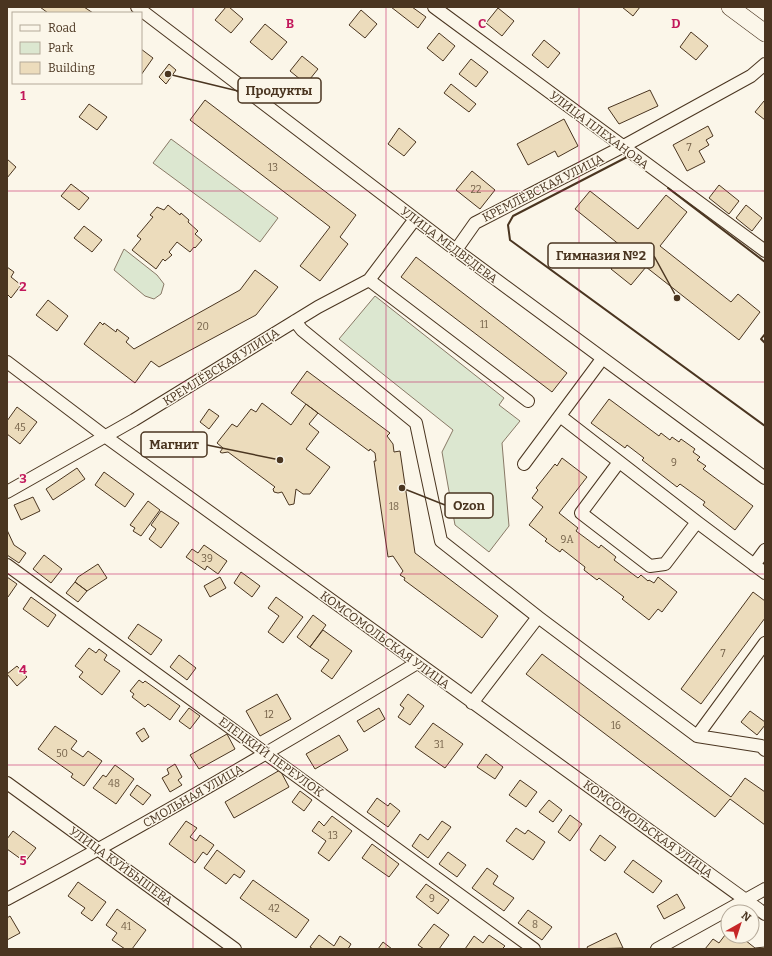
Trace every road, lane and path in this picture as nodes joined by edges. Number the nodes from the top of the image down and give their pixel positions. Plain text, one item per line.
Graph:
1 (434, 7) edge
2 (730, 7) edge
3 (140, 8) edge
4 (765, 33) edge
5 (765, 64) edge
6 (622, 147) junction
7 (415, 219) junction
8 (456, 250) junction
9 (765, 252) edge
10 (369, 280) junction
11 (296, 321) junction
12 (602, 359) junction
13 (7, 362) edge
14 (528, 401) dead end
15 (560, 416) junction
16 (106, 437) junction
17 (619, 462) junction
18 (524, 464) dead end
19 (765, 478) edge
20 (7, 492) edge
21 (697, 522) junction
22 (765, 550) edge
23 (7, 565) edge
24 (754, 565) junction
25 (765, 572) edge
26 (538, 617) junction
27 (765, 643) edge
28 (417, 663) junction
29 (472, 702) junction
30 (697, 736) junction
31 (765, 750) edge
32 (266, 754) junction
33 (7, 783) edge
34 (98, 850) junction
35 (765, 889) edge
36 (7, 899) edge
37 (745, 899) junction
38 (765, 914) edge
39 (235, 949) edge
40 (534, 949) edge
41 (657, 949) edge

1 - 6 street, УЛИЦА ПЛЕХАНОВА
2 - 4 main road
3 - 7 street, УЛИЦА МЕДВЕДЕВА
5 - 6 street, КРЕМЛЁВСКАЯ УЛИЦА
6 - 8 street, КРЕМЛЁВСКАЯ УЛИЦА
6 - 9 street, УЛИЦА ПЛЕХАНОВА
7 - 8 street, УЛИЦА МЕДВЕДЕВА
7 - 10 street, КРЕМЛЁВСКАЯ УЛИЦА
8 - 12 street, УЛИЦА МЕДВЕДЕВА
10 - 11 street, КРЕМЛЁВСКАЯ УЛИЦА
10 - 14 street
11 - 16 street, КРЕМЛЁВСКАЯ УЛИЦА
11 - 26 street
12 - 15 street
12 - 19 street, УЛИЦА МЕДВЕДЕВА
13 - 16 street, КОМСОМОЛЬСКАЯ УЛИЦА
15 - 17 street
15 - 18 street
16 - 20 street, КРЕМЛЁВСКАЯ УЛИЦА
16 - 28 street, КОМСОМОЛЬСКАЯ УЛИЦА
17 - 21 street
17 - 21 street
21 - 24 street
22 - 24 street
23 - 32 street, ЕЛЕЦКИЙ ПЕРЕУЛОК
24 - 25 street
26 - 29 street
26 - 30 street
27 - 30 street
28 - 29 street, КОМСОМОЛЬСКАЯ УЛИЦА
28 - 32 street, СМОЛЬНАЯ УЛИЦА
29 - 37 street, КОМСОМОЛЬСКАЯ УЛИЦА
30 - 31 street
32 - 34 street, СМОЛЬНАЯ УЛИЦА
32 - 40 street, ЕЛЕЦКИЙ ПЕРЕУЛОК
33 - 34 street, УЛИЦА КУЙБЫШЕВА
34 - 36 street, СМОЛЬНАЯ УЛИЦА
34 - 39 street, УЛИЦА КУЙБЫШЕВА
35 - 37 street
37 - 38 street, КОМСОМОЛЬСКАЯ УЛИЦА
37 - 41 street

